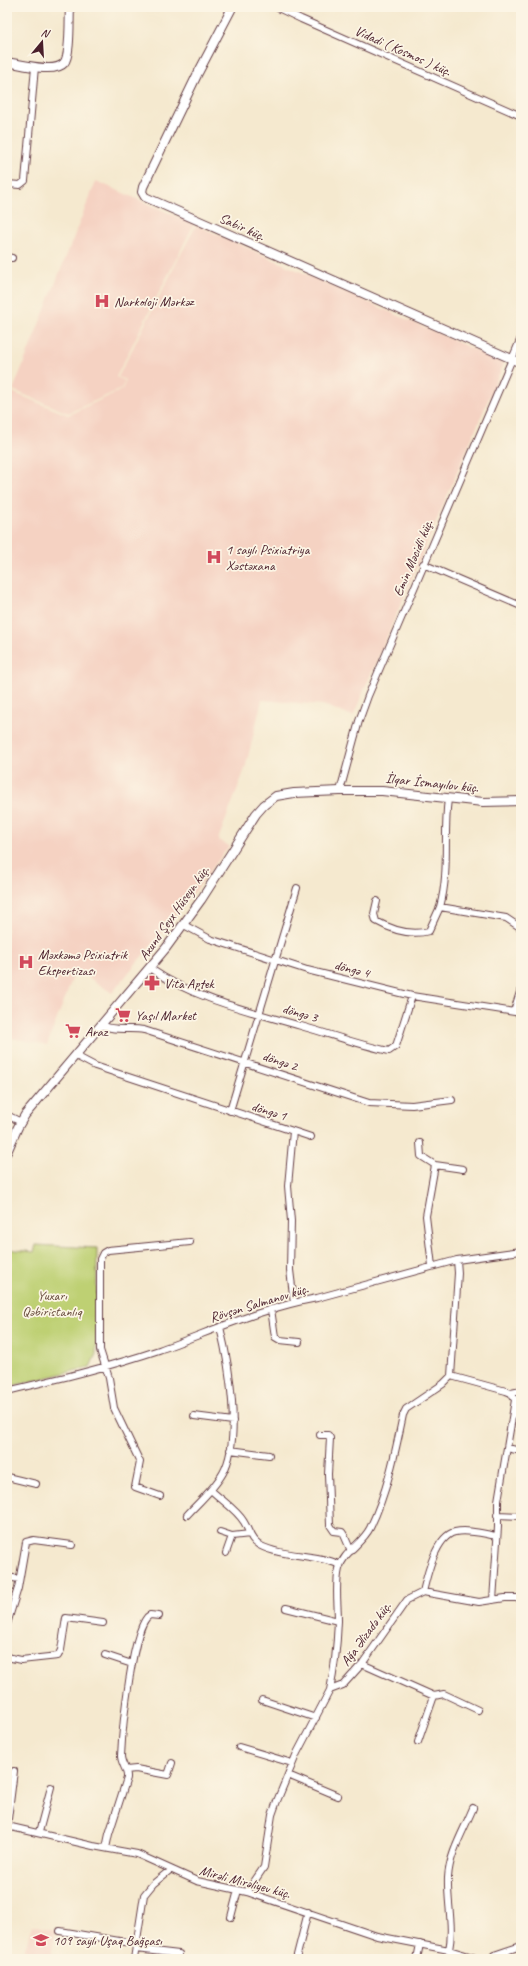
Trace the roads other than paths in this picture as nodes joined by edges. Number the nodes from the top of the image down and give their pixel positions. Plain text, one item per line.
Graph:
1 (70, 7) edge
2 (276, 7) edge
3 (230, 8) edge
4 (7, 62) edge
5 (35, 67) junction
6 (521, 116) edge
7 (7, 184) edge
8 (521, 338) edge
9 (512, 359) junction
10 (521, 364) edge
11 (423, 564) junction
12 (521, 606) edge
13 (340, 791) junction
14 (448, 799) junction
15 (521, 801) edge
16 (297, 888) dead end
17 (376, 901) dead end
18 (440, 907) junction
19 (184, 925) junction
20 (521, 928) edge
21 (275, 961) junction
22 (151, 969) junction
23 (521, 989) edge
24 (412, 996) junction
25 (514, 1012) junction
26 (259, 1013) junction
27 (521, 1013) edge
28 (101, 1025) junction
29 (76, 1056) junction
30 (244, 1062) junction
31 (452, 1100) dead end
32 (230, 1112) junction
33 (7, 1115) edge
34 (21, 1122) junction
35 (293, 1131) junction
36 (311, 1137) dead end
37 (420, 1143) dead end
38 (7, 1152) edge
39 (435, 1165) junction
40 (463, 1169) dead end
41 (190, 1242) dead end
42 (521, 1251) edge
43 (457, 1260) junction
44 (432, 1266) junction
45 (294, 1303) junction
46 (271, 1309) junction
47 (220, 1327) junction
48 (299, 1342) dead end
49 (105, 1368) junction
50 (451, 1376) junction
51 (7, 1391) edge
52 (521, 1391) edge
53 (511, 1393) junction
54 (194, 1416) dead end
55 (233, 1421) junction
56 (320, 1435) dead end
57 (507, 1448) junction
58 (230, 1450) junction
59 (521, 1451) edge
60 (269, 1455) dead end
61 (7, 1477) edge
62 (36, 1484) dead end
63 (210, 1490) junction
64 (160, 1496) dead end
65 (498, 1514) junction
66 (187, 1515) dead end
67 (521, 1516) edge
68 (220, 1532) dead end
69 (250, 1534) junction
70 (232, 1536) junction
71 (498, 1536) junction
72 (72, 1545) dead end
73 (351, 1551) junction
74 (226, 1553) dead end
75 (340, 1565) junction
76 (7, 1577) edge
77 (19, 1579) junction
78 (423, 1592) junction
79 (521, 1598) edge
80 (493, 1600) junction
81 (286, 1608) dead end
82 (159, 1616) dead end
83 (338, 1620) junction
84 (103, 1623) dead end
85 (7, 1624) edge
86 (105, 1655) dead end
87 (7, 1657) edge
88 (132, 1664) junction
89 (362, 1664) junction
90 (330, 1690) junction
91 (434, 1696) junction
92 (262, 1700) dead end
93 (478, 1710) dead end
94 (316, 1718) junction
95 (418, 1742) dead end
96 (239, 1747) dead end
97 (172, 1762) dead end
98 (292, 1763) junction
99 (126, 1770) junction
100 (14, 1771) dead end
101 (288, 1775) junction
102 (51, 1787) dead end
103 (338, 1796) dead end
104 (473, 1808) dead end
105 (7, 1826) edge
106 (39, 1832) junction
107 (106, 1848) junction
108 (170, 1870) junction
109 (238, 1890) junction
110 (247, 1892) junction
111 (308, 1912) junction
112 (231, 1917) dead end
113 (60, 1931) dead end
114 (420, 1944) junction
115 (521, 1946) edge
116 (136, 1947) junction
117 (448, 1950) junction
118 (179, 1954) dead end
119 (134, 1959) edge
120 (296, 1959) edge
121 (417, 1959) edge
122 (478, 1959) edge
123 (491, 1959) edge

1 - 5 street
2 - 6 street, Vidadi ( Kosmos ) küç.
3 - 9 street, Sabir küç.
4 - 5 street
5 - 7 street
8 - 9 street, Emin Məcidli küç.
9 - 10 street, Sabir küç.
9 - 11 street, Emin Məcidli küç.
11 - 12 street
11 - 13 street, Emin Məcidli küç.
13 - 14 street, İlqar İsmayılov küç.
13 - 19 street, Axund Şeyx Hüseyn küç.
14 - 15 street, İlqar İsmayılov küç.
14 - 18 street
16 - 21 street
17 - 18 street
18 - 20 street
19 - 21 street, döngə 4
19 - 22 street, Axund Şeyx Hüseyn küç.
21 - 24 street, döngə 4
21 - 26 street
22 - 26 street, döngə 3
22 - 28 street, Axund Şeyx Hüseyn küç.
23 - 25 street
24 - 25 street, döngə 4
24 - 26 street, döngə 3
25 - 27 street, döngə 4
26 - 30 street
28 - 29 street, Axund Şeyx Hüseyn küç.
28 - 30 street, döngə 2
29 - 32 street, döngə 1
29 - 34 street, Axund Şeyx Hüseyn küç.
30 - 31 street, döngə 2
30 - 32 street
32 - 35 street, döngə 1
33 - 34 street
34 - 38 street, Axund Şeyx Hüseyn küç.
35 - 36 street
35 - 45 street, döngə 1
37 - 39 street
39 - 40 street
39 - 44 street
41 - 49 street
42 - 43 street, Rövşən Salmanov küç.
43 - 44 street, Rövşən Salmanov küç.
43 - 50 street
44 - 45 street, Rövşən Salmanov küç.
45 - 46 street, Rövşən Salmanov küç.
46 - 47 street, Rövşən Salmanov küç.
46 - 48 street
47 - 49 street, Rövşən Salmanov küç.
47 - 55 street
49 - 51 street, Rövşən Salmanov küç.
49 - 64 street
50 - 53 street
50 - 73 street
52 - 53 street
53 - 57 street
54 - 55 street
55 - 58 street
56 - 73 street
57 - 59 street
57 - 65 street
58 - 60 street
58 - 63 street
61 - 62 street
63 - 66 street
63 - 69 street
65 - 67 street
65 - 71 street
68 - 70 street
69 - 70 street
69 - 75 street
70 - 74 street
71 - 78 street
71 - 80 street
72 - 77 street
73 - 75 street
75 - 83 street
76 - 77 street
77 - 85 street
78 - 80 street
78 - 89 street, Ağa Əlizadə küç.
79 - 80 street
81 - 83 street
82 - 88 street
83 - 90 street
84 - 87 street
86 - 88 street
88 - 99 street
89 - 90 street, Ağa Əlizadə küç.
89 - 91 street
90 - 94 street
91 - 93 street
91 - 95 street
92 - 94 street
94 - 98 street
96 - 98 street
97 - 99 street
98 - 101 street
99 - 107 street
100 - 105 street
101 - 103 street
101 - 110 street
102 - 106 street
104 - 117 street
105 - 106 street, Mirəli Mirəliyev küç.
106 - 107 street, Mirəli Mirəliyev küç.
107 - 108 street, Mirəli Mirəliyev küç.
108 - 109 street, Mirəli Mirəliyev küç.
108 - 116 street
109 - 110 street, Mirəli Mirəliyev küç.
109 - 112 street
110 - 111 street, Mirəli Mirəliyev küç.
111 - 114 street, Mirəli Mirəliyev küç.
111 - 120 street
113 - 116 street
114 - 117 street, Mirəli Mirəliyev küç.
114 - 121 street
115 - 123 street
116 - 118 street
116 - 119 street
117 - 122 street, Mirəli Mirəliyev küç.

